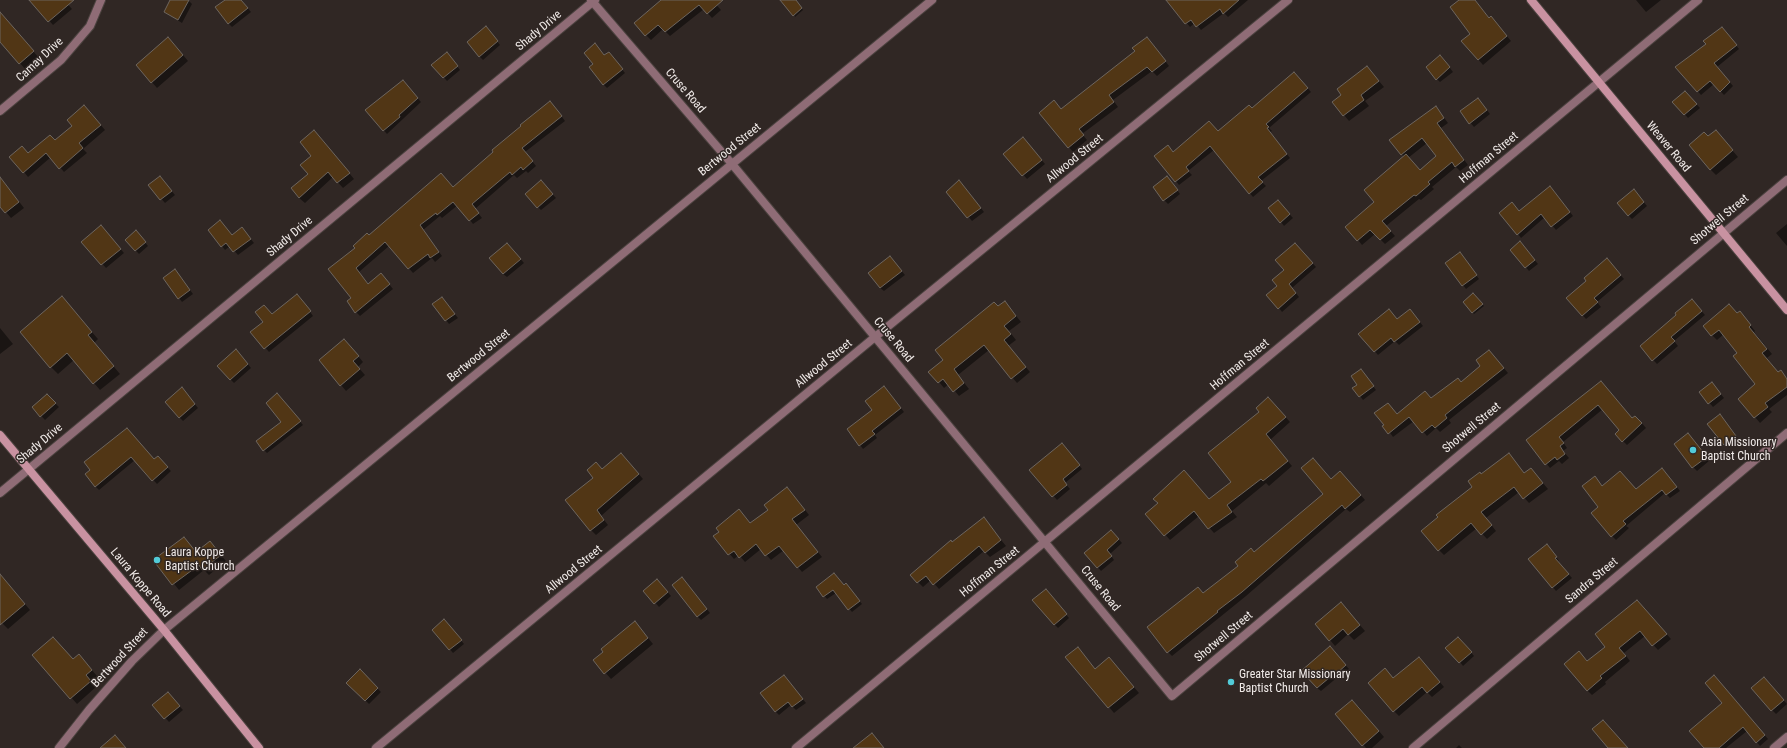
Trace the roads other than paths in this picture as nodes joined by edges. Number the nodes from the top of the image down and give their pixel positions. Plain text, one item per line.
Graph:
1 (101, 0) edge
2 (932, 0) edge
3 (1288, 0) edge
4 (1531, 0) edge
5 (1698, 0) edge
6 (593, 1) edge
7 (1599, 82) junction
8 (0, 111) edge
9 (732, 164) junction
10 (1787, 180) edge
11 (1723, 233) junction
12 (1787, 310) edge
13 (875, 337) junction
14 (1787, 433) edge
15 (0, 435) edge
16 (29, 469) junction
17 (0, 493) edge
18 (1046, 542) junction
19 (164, 630) junction
20 (1172, 696) joint
21 (1787, 737) edge
22 (60, 748) edge
23 (259, 748) edge
24 (376, 748) edge
25 (796, 748) edge
26 (1412, 748) edge
27 (1774, 748) edge

1 - 8 street, Camay Drive
2 - 9 street, Bertwood Street
3 - 13 street, Allwood Street
4 - 7 street, Weaver Road
5 - 7 street, Hoffman Street
6 - 9 street, Cruse Road
6 - 16 street, Shady Drive
7 - 11 street, Weaver Road
7 - 18 street, Hoffman Street
9 - 13 street, Cruse Road
9 - 19 street, Bertwood Street
10 - 11 street, Shotwell Street
11 - 12 street, Weaver Road
11 - 20 street, Shotwell Street
13 - 18 street, Cruse Road
13 - 24 street, Allwood Street
14 - 26 street, Sandra Street
15 - 16 street, Laura Koppe Road
16 - 17 street, Shady Drive
16 - 19 street, Laura Koppe Road
18 - 20 street, Cruse Road
18 - 25 street, Hoffman Street
19 - 22 street, Bertwood Street
19 - 23 street, Laura Koppe Road
21 - 27 street

